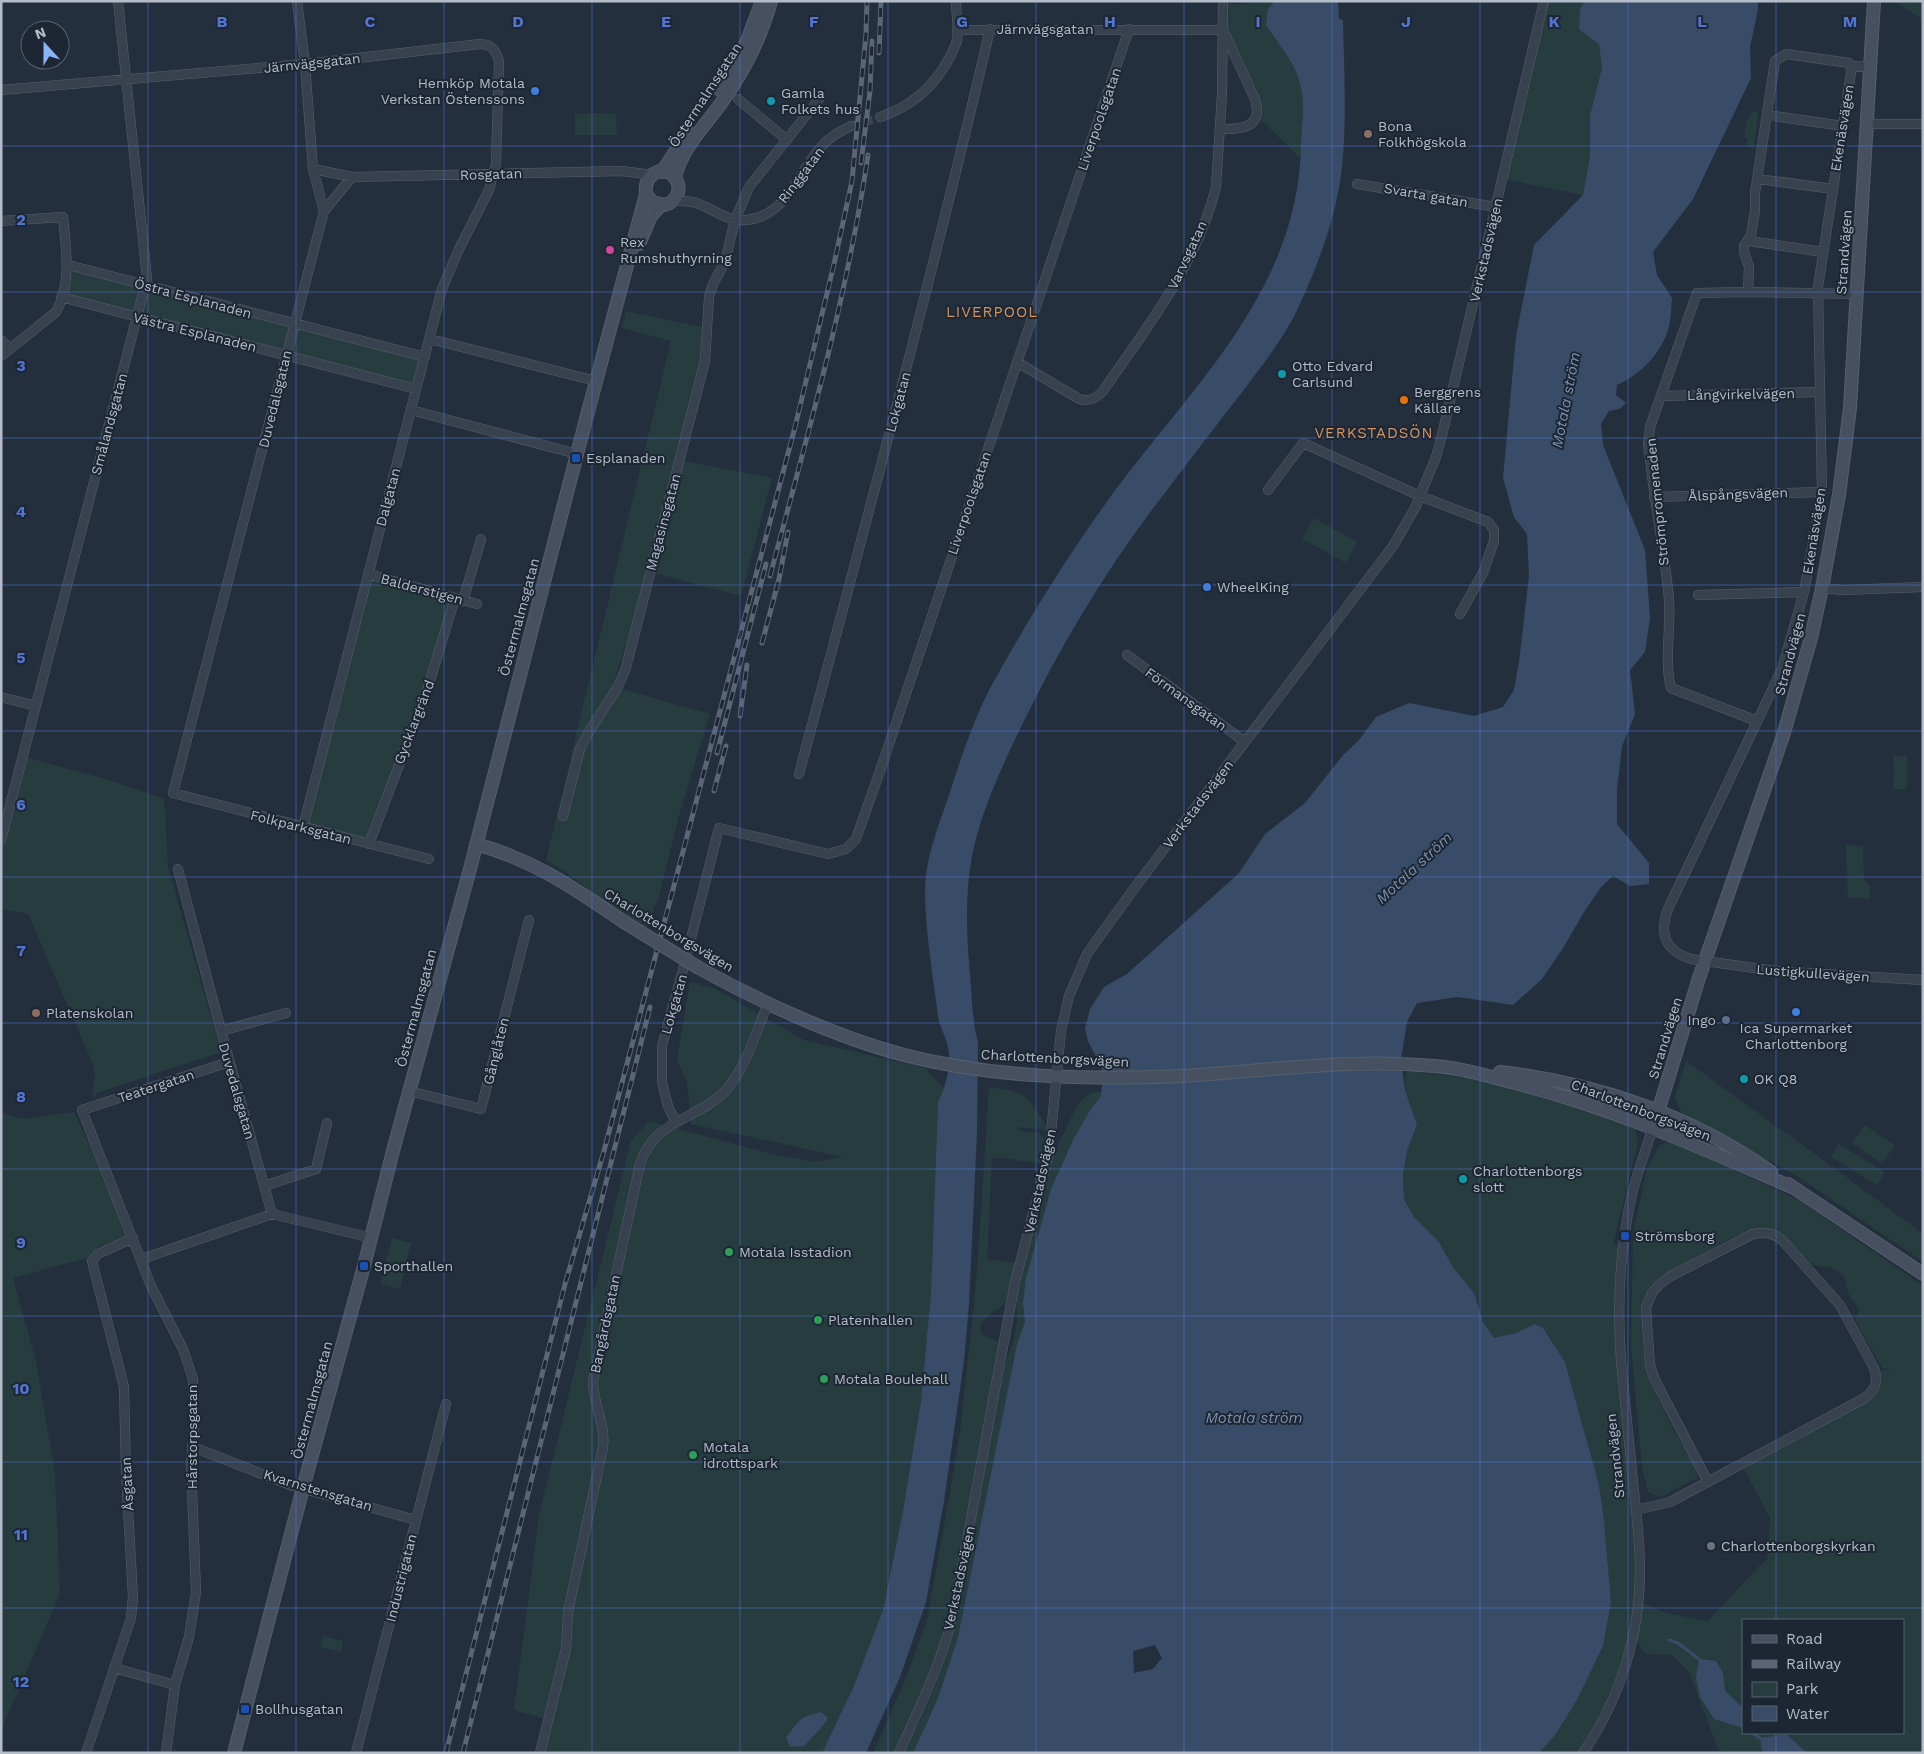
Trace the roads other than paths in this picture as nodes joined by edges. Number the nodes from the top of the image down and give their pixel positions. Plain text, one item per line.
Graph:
1 (118, 1) edge
2 (297, 1) edge
3 (762, 1) edge
4 (771, 1) edge
5 (956, 1) edge
6 (1223, 1) edge
7 (1544, 1) edge
8 (1874, 1) edge
9 (990, 29) junction
10 (1129, 29) junction
11 (957, 30) junction
12 (1223, 30) junction
13 (305, 64) junction
14 (1852, 66) junction
15 (1870, 67) junction
16 (125, 80) junction
17 (1, 90) edge
18 (820, 98) dead end
19 (738, 99) dead end
20 (1767, 115) junction
21 (880, 117) tunnel mouth
22 (1867, 124) junction
23 (1923, 124) edge
24 (851, 126) tunnel mouth
25 (1843, 126) junction
26 (1220, 129) junction
27 (786, 140) junction
28 (313, 169) junction
29 (630, 173) junction
30 (657, 173) junction
31 (493, 174) junction
32 (352, 177) junction
33 (1758, 179) junction
34 (677, 182) junction
35 (1357, 184) dead end
36 (1833, 189) junction
37 (646, 191) junction
38 (693, 202) junction
39 (667, 203) junction
40 (1496, 207) junction
41 (324, 212) junction
42 (735, 220) junction
43 (1, 221) edge
44 (1749, 241) junction
45 (1824, 252) junction
46 (68, 265) junction
47 (626, 271) junction
48 (146, 285) junction
49 (1748, 292) junction
50 (1818, 293) junction
51 (1856, 294) junction
52 (62, 297) junction
53 (137, 317) junction
54 (294, 324) junction
55 (430, 338) junction
56 (1, 340) edge
57 (10, 349) junction
58 (286, 355) junction
59 (1, 356) edge
60 (425, 357) junction
61 (1017, 362) junction
62 (596, 381) junction
63 (416, 389) junction
64 (1820, 392) junction
65 (1662, 396) junction
66 (411, 410) junction
67 (577, 454) junction
68 (1268, 490) dead end
69 (1822, 492) junction
70 (1420, 496) junction
71 (1654, 497) junction
72 (481, 539) dead end
73 (368, 574) junction
74 (1923, 587) edge
75 (1822, 588) junction
76 (1804, 592) junction
77 (1698, 595) dead end
78 (459, 600) junction
79 (477, 604) dead end
80 (1460, 614) dead end
81 (1127, 655) dead end
82 (1, 697) edge
83 (36, 706) junction
84 (1757, 721) junction
85 (1245, 742) junction
86 (800, 774) dead end
87 (173, 793) joint
88 (563, 816) dead end
89 (303, 827) junction
90 (719, 828) joint
91 (1, 840) edge
92 (369, 844) junction
93 (476, 844) junction
94 (429, 859) dead end
95 (178, 869) dead end
96 (529, 920) dead end
97 (1705, 962) junction
98 (1923, 980) edge
99 (768, 1003) junction
100 (286, 1013) dead end
101 (221, 1031) junction
102 (230, 1062) junction
103 (1474, 1072) junction
104 (1057, 1076) junction
105 (409, 1091) junction
106 (82, 1110) joint
107 (1658, 1112) junction
108 (676, 1122) junction
109 (327, 1123) dead end
110 (1653, 1128) junction
111 (264, 1186) junction
112 (1794, 1188) junction
113 (272, 1214) junction
114 (134, 1238) junction
115 (372, 1238) junction
116 (142, 1258) junction
117 (1923, 1274) edge
118 (446, 1404) dead end
119 (193, 1447) junction
120 (1708, 1482) junction
121 (303, 1488) junction
122 (1636, 1510) junction
123 (416, 1520) junction
124 (114, 1668) junction
125 (175, 1685) junction
126 (1585, 1752) edge
127 (86, 1753) edge
128 (166, 1753) edge
129 (234, 1753) edge
130 (356, 1753) edge
131 (540, 1753) edge
132 (899, 1753) edge

1 - 16 street, Smålandsgatan
2 - 13 street, Duvedalsgatan
3 - 30 main road, Östermalmsgatan
4 - 34 main road, Östermalmsgatan
5 - 11 street
6 - 12 street, Varvsgatan
7 - 40 street, Verkstadsvägen
8 - 15 main road, Strandvägen
9 - 10 street, Järnvägsgatan
9 - 11 street, Järnvägsgatan
9 - 86 street, Lokgatan
10 - 12 street, Järnvägsgatan
10 - 61 street, Liverpoolsgatan
11 - 21 street
12 - 26 street, Varvsgatan
12 - 26 street
13 - 16 street, Järnvägsgatan
13 - 28 street, Duvedalsgatan
13 - 31 street, Järnvägsgatan
14 - 15 street, Ekenäsvägen
14 - 20 street
14 - 25 street, Ekenäsvägen
15 - 22 main road, Strandvägen
16 - 17 street, Järnvägsgatan
16 - 48 street, Smålandsgatan
18 - 27 street, Magasinsgatan
19 - 27 street
20 - 25 street
20 - 33 street
22 - 23 street
22 - 51 main road, Strandvägen
24 - 42 street, Ringgatan
25 - 36 street, Ekenäsvägen
26 - 61 street, Varvsgatan
27 - 42 street, Magasinsgatan
28 - 32 street, Rosgatan
28 - 41 street, Duvedalsgatan
29 - 30 street, Rosgatan
29 - 31 street, Rosgatan
29 - 37 street
30 - 34 main road
30 - 37 main road, Östermalmsgatan
31 - 32 street, Rosgatan
31 - 55 street, Dalgatan
32 - 41 street
33 - 36 street
33 - 44 street
34 - 38 street
34 - 39 main road, Östermalmsgatan
35 - 40 street, Svarta gatan
36 - 45 street, Ekenäsvägen
37 - 39 main road
37 - 47 main road, Östermalmsgatan
38 - 39 street
38 - 42 street
39 - 47 main road, Östermalmsgatan
40 - 70 street, Verkstadsvägen
41 - 54 street, Duvedalsgatan
42 - 88 street, Magasinsgatan
43 - 46 street
44 - 45 street
44 - 49 street
45 - 50 street, Ekenäsvägen
46 - 48 street, Östra Esplanaden
46 - 52 street
47 - 62 main road, Östermalmsgatan
48 - 53 street, Smålandsgatan
48 - 54 street, Östra Esplanaden
49 - 50 street
49 - 65 street, Strömpromenaden
50 - 51 street
50 - 64 street, Ekenäsvägen
51 - 75 main road, Strandvägen
52 - 53 street, Västra Esplanaden
52 - 57 street
53 - 58 street, Västra Esplanaden
53 - 83 street, Smålandsgatan
54 - 58 street, Duvedalsgatan
54 - 60 street, Östra Esplanaden
55 - 60 street, Dalgatan
55 - 62 street
56 - 57 street
57 - 59 street
58 - 63 street, Västra Esplanaden
58 - 87 street, Duvedalsgatan
60 - 63 street, Dalgatan
61 - 90 street, Liverpoolsgatan
62 - 67 main road, Östermalmsgatan
63 - 66 street, Dalgatan
64 - 65 street, Långvirkelvägen
64 - 69 street, Ekenäsvägen
65 - 71 street, Strömpromenaden
66 - 67 street
66 - 73 street, Dalgatan
67 - 93 main road, Östermalmsgatan
68 - 70 street
69 - 71 street, Ålspångsvägen
69 - 76 street, Ekenäsvägen
70 - 80 street
70 - 85 street, Verkstadsvägen
71 - 84 street, Strömpromenaden
72 - 78 street, Gycklargränd
73 - 78 street, Balderstigen
73 - 89 street, Dalgatan
74 - 75 street
75 - 97 main road, Strandvägen
76 - 77 street
76 - 84 street, Ekenäsvägen
78 - 79 street, Balderstigen
78 - 92 street, Gycklargränd
81 - 85 street, Förmansgatan
82 - 83 street
83 - 91 street, Smålandsgatan
84 - 97 street, Ekenäsvägen
85 - 104 street, Verkstadsvägen
87 - 89 street, Folkparksgatan
89 - 92 street, Folkparksgatan
90 - 108 street, Lokgatan
92 - 94 street, Folkparksgatan
93 - 99 main road, Charlottenborgsvägen, bridge
93 - 105 main road, Östermalmsgatan
95 - 101 street, Duvedalsgatan
96 - 105 street, Gånglåten
97 - 98 street, Lustigkullevägen
97 - 107 main road, Strandvägen
99 - 104 main road, Charlottenborgsvägen
99 - 108 street, Bangårdsgatan
100 - 101 street
101 - 102 street, Duvedalsgatan
102 - 106 street, Teatergatan
102 - 111 street, Duvedalsgatan
103 - 104 main road, Charlottenborgsvägen
103 - 107 main road, Charlottenborgsvägen
103 - 110 main road, Charlottenborgsvägen
104 - 132 street, Verkstadsvägen
105 - 115 main road, Östermalmsgatan
106 - 114 street, Hårstorpsgatan
107 - 110 main road, Strandvägen
107 - 112 main road, Charlottenborgsvägen
108 - 131 street, Bangårdsgatan
109 - 111 street
110 - 112 main road, Charlottenborgsvägen
110 - 122 street, Strandvägen
111 - 113 street, Duvedalsgatan
112 - 117 main road, Charlottenborgsvägen
113 - 115 street
113 - 116 street
114 - 116 street, Hårstorpsgatan
114 - 124 street, Åsgatan
115 - 121 main road, Östermalmsgatan
116 - 119 street, Hårstorpsgatan
118 - 123 street, Industrigatan
119 - 121 street, Kvarnstensgatan
119 - 125 street, Hårstorpsgatan
120 - 120 street, Strandvägen
120 - 122 street, Strandvägen
121 - 123 street, Kvarnstensgatan
121 - 129 main road, Östermalmsgatan
122 - 126 street, Strandvägen
123 - 130 street, Industrigatan
124 - 125 street
124 - 127 street, Åsgatan
125 - 128 street, Hårstorpsgatan

